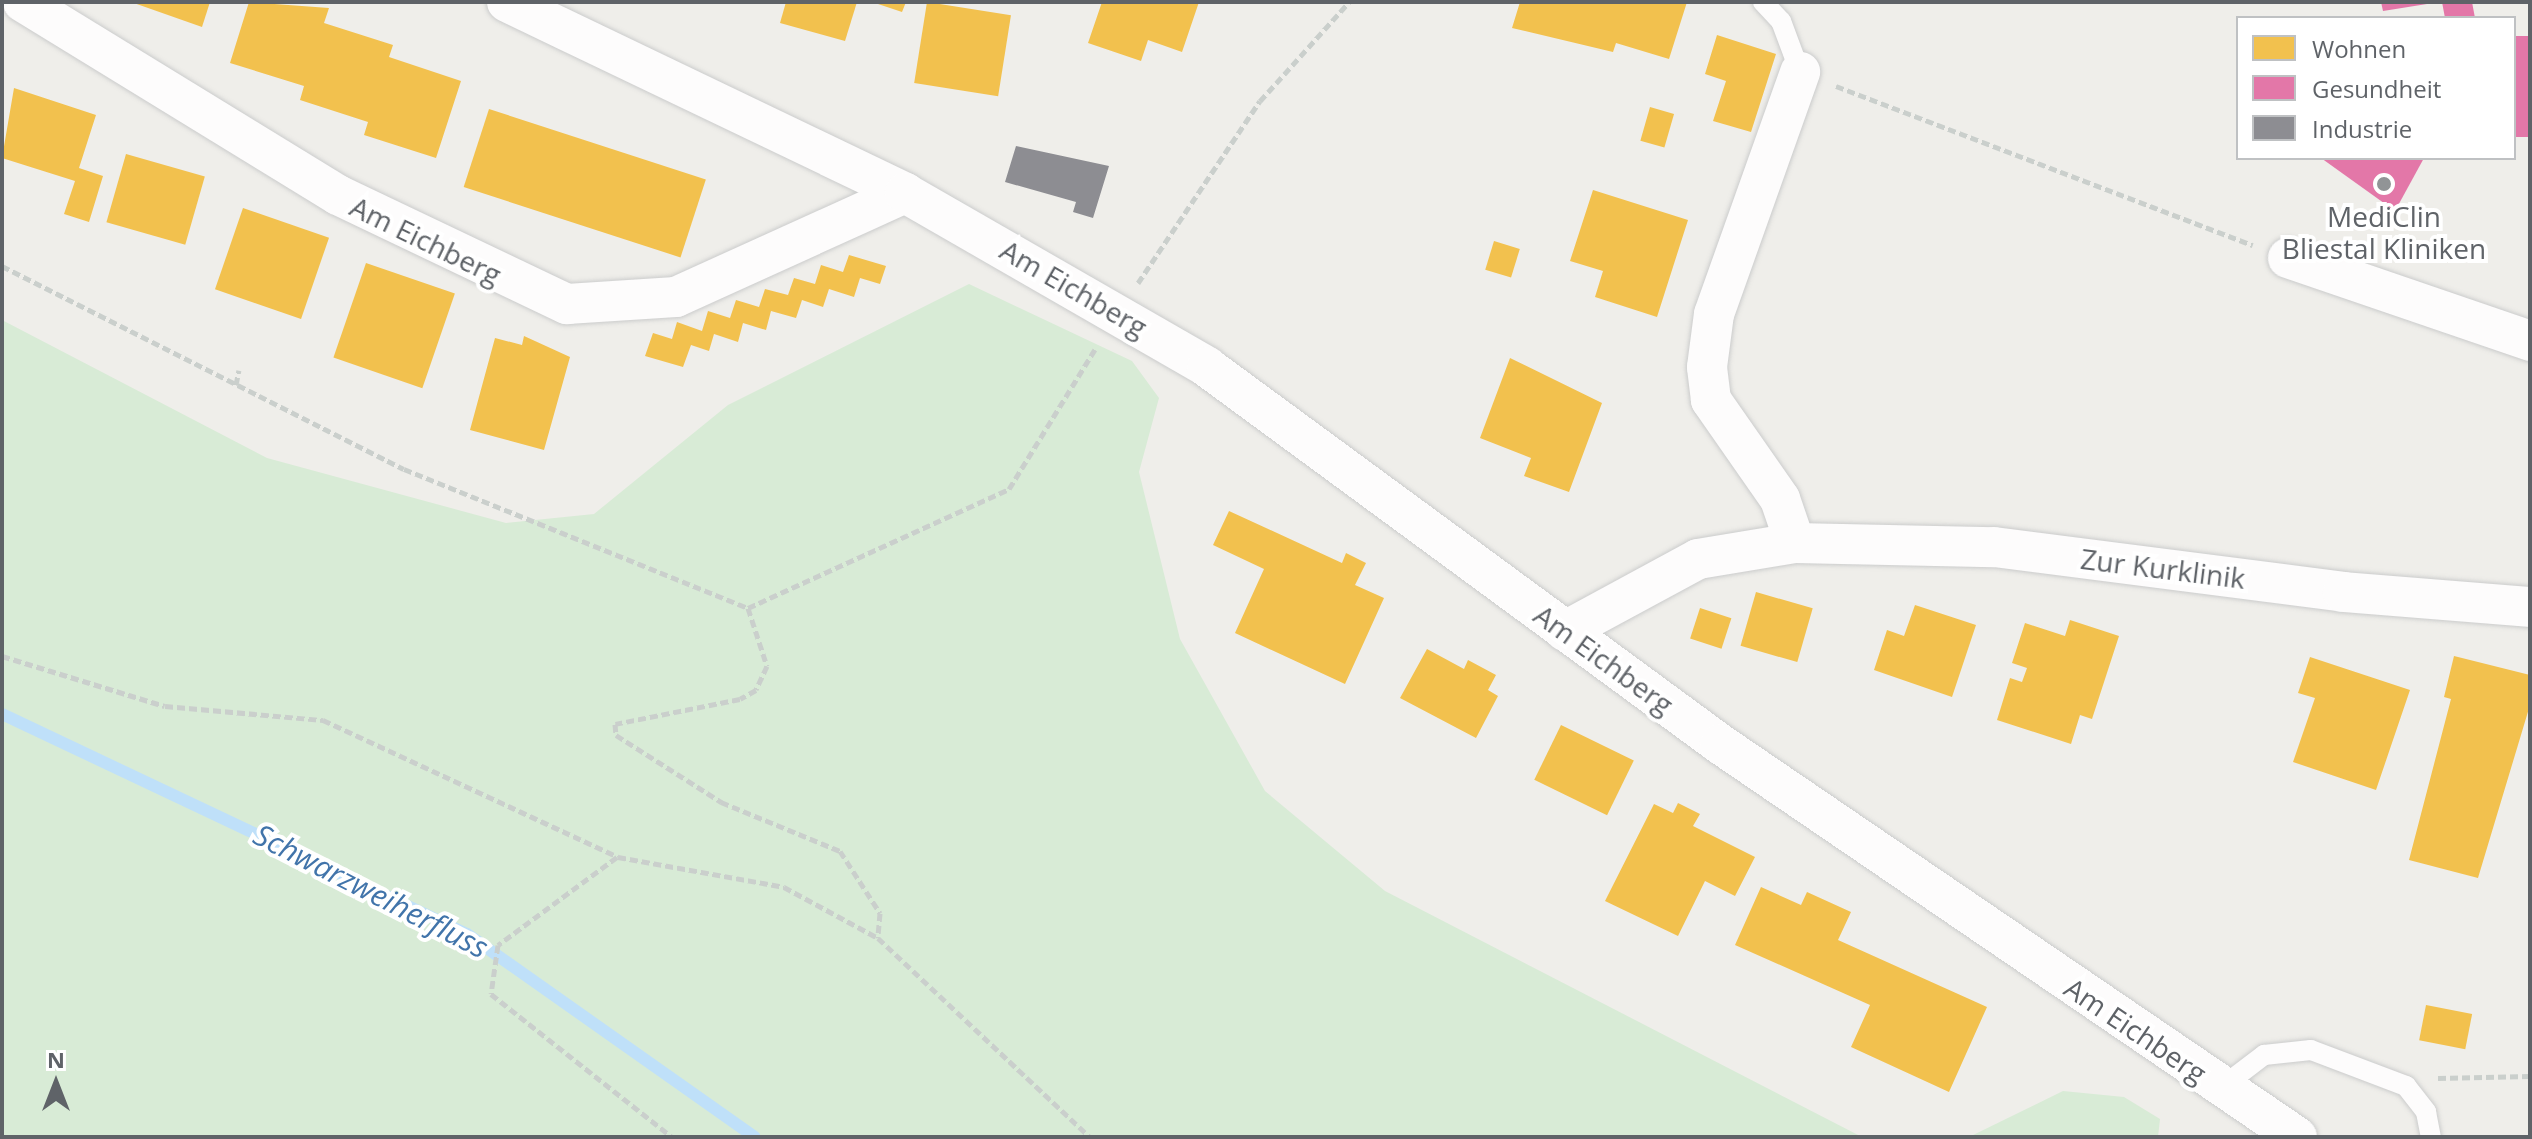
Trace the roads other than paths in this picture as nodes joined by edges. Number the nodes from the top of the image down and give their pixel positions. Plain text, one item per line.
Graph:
1 (23, 2) edge
2 (507, 2) edge
3 (1763, 2) edge
4 (1800, 72) joint
5 (905, 193) junction
6 (2288, 258) road end
7 (2530, 341) edge
8 (1795, 543) junction
9 (2530, 607) edge
10 (1565, 631) junction
11 (2222, 1087) junction
12 (2297, 1137) edge
13 (2431, 1137) edge

1 - 5 street, Am Eichberg
2 - 5 street, Am Eichberg
3 - 4 lane
4 - 8 street
5 - 10 street, Am Eichberg
6 - 7 street
8 - 9 street, Zur Kurklinik
8 - 10 street, Zur Kurklinik
10 - 11 street, Am Eichberg
11 - 12 street, Am Eichberg
11 - 13 lane

